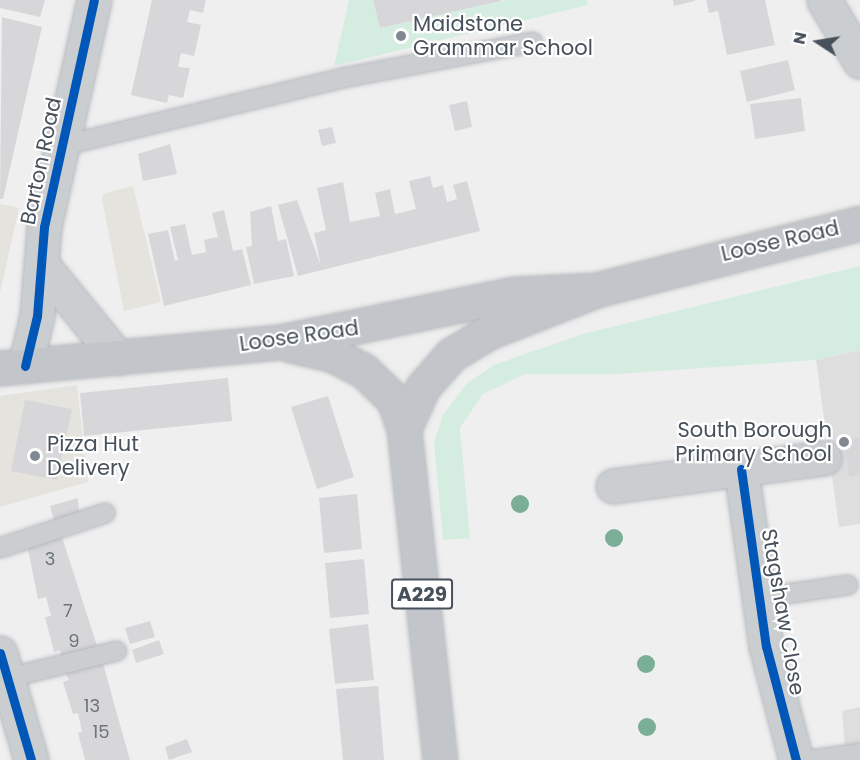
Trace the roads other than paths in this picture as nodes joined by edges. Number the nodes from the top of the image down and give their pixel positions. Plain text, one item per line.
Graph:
1 (94, 0) edge
2 (824, 0) edge
3 (533, 42) dead end
4 (860, 61) edge
5 (62, 146) junction
6 (860, 223) edge
7 (42, 265) junction
8 (596, 290) junction
9 (280, 342) junction
10 (118, 358) junction
11 (12, 367) edge
12 (404, 429) junction
13 (824, 458) dead end
14 (741, 469) junction
15 (614, 486) dead end
16 (105, 513) dead end
17 (0, 548) edge
18 (848, 585) dead end
19 (759, 598) junction
20 (117, 651) dead end
21 (3, 669) edge
22 (860, 753) edge
23 (30, 760) edge
24 (440, 760) edge
25 (796, 760) edge
26 (810, 760) edge

1 - 5 street, Barton Road
2 - 4 street
3 - 5 lane
5 - 7 street, Barton Road
6 - 8 highway, Loose Road / A229
7 - 10 street
7 - 11 street, Barton Road
8 - 9 highway, Loose Road / A229
8 - 12 highway, Loose Road / A229
9 - 10 highway, Loose Road / A229
9 - 12 highway, A229
10 - 11 highway, Loose Road / A229
12 - 24 highway, A229
13 - 14 street
14 - 15 street
14 - 19 street, Stagshaw Close
16 - 17 lane
18 - 19 lane
19 - 25 street, Stagshaw Close
20 - 21 lane
21 - 23 street
22 - 26 lane

